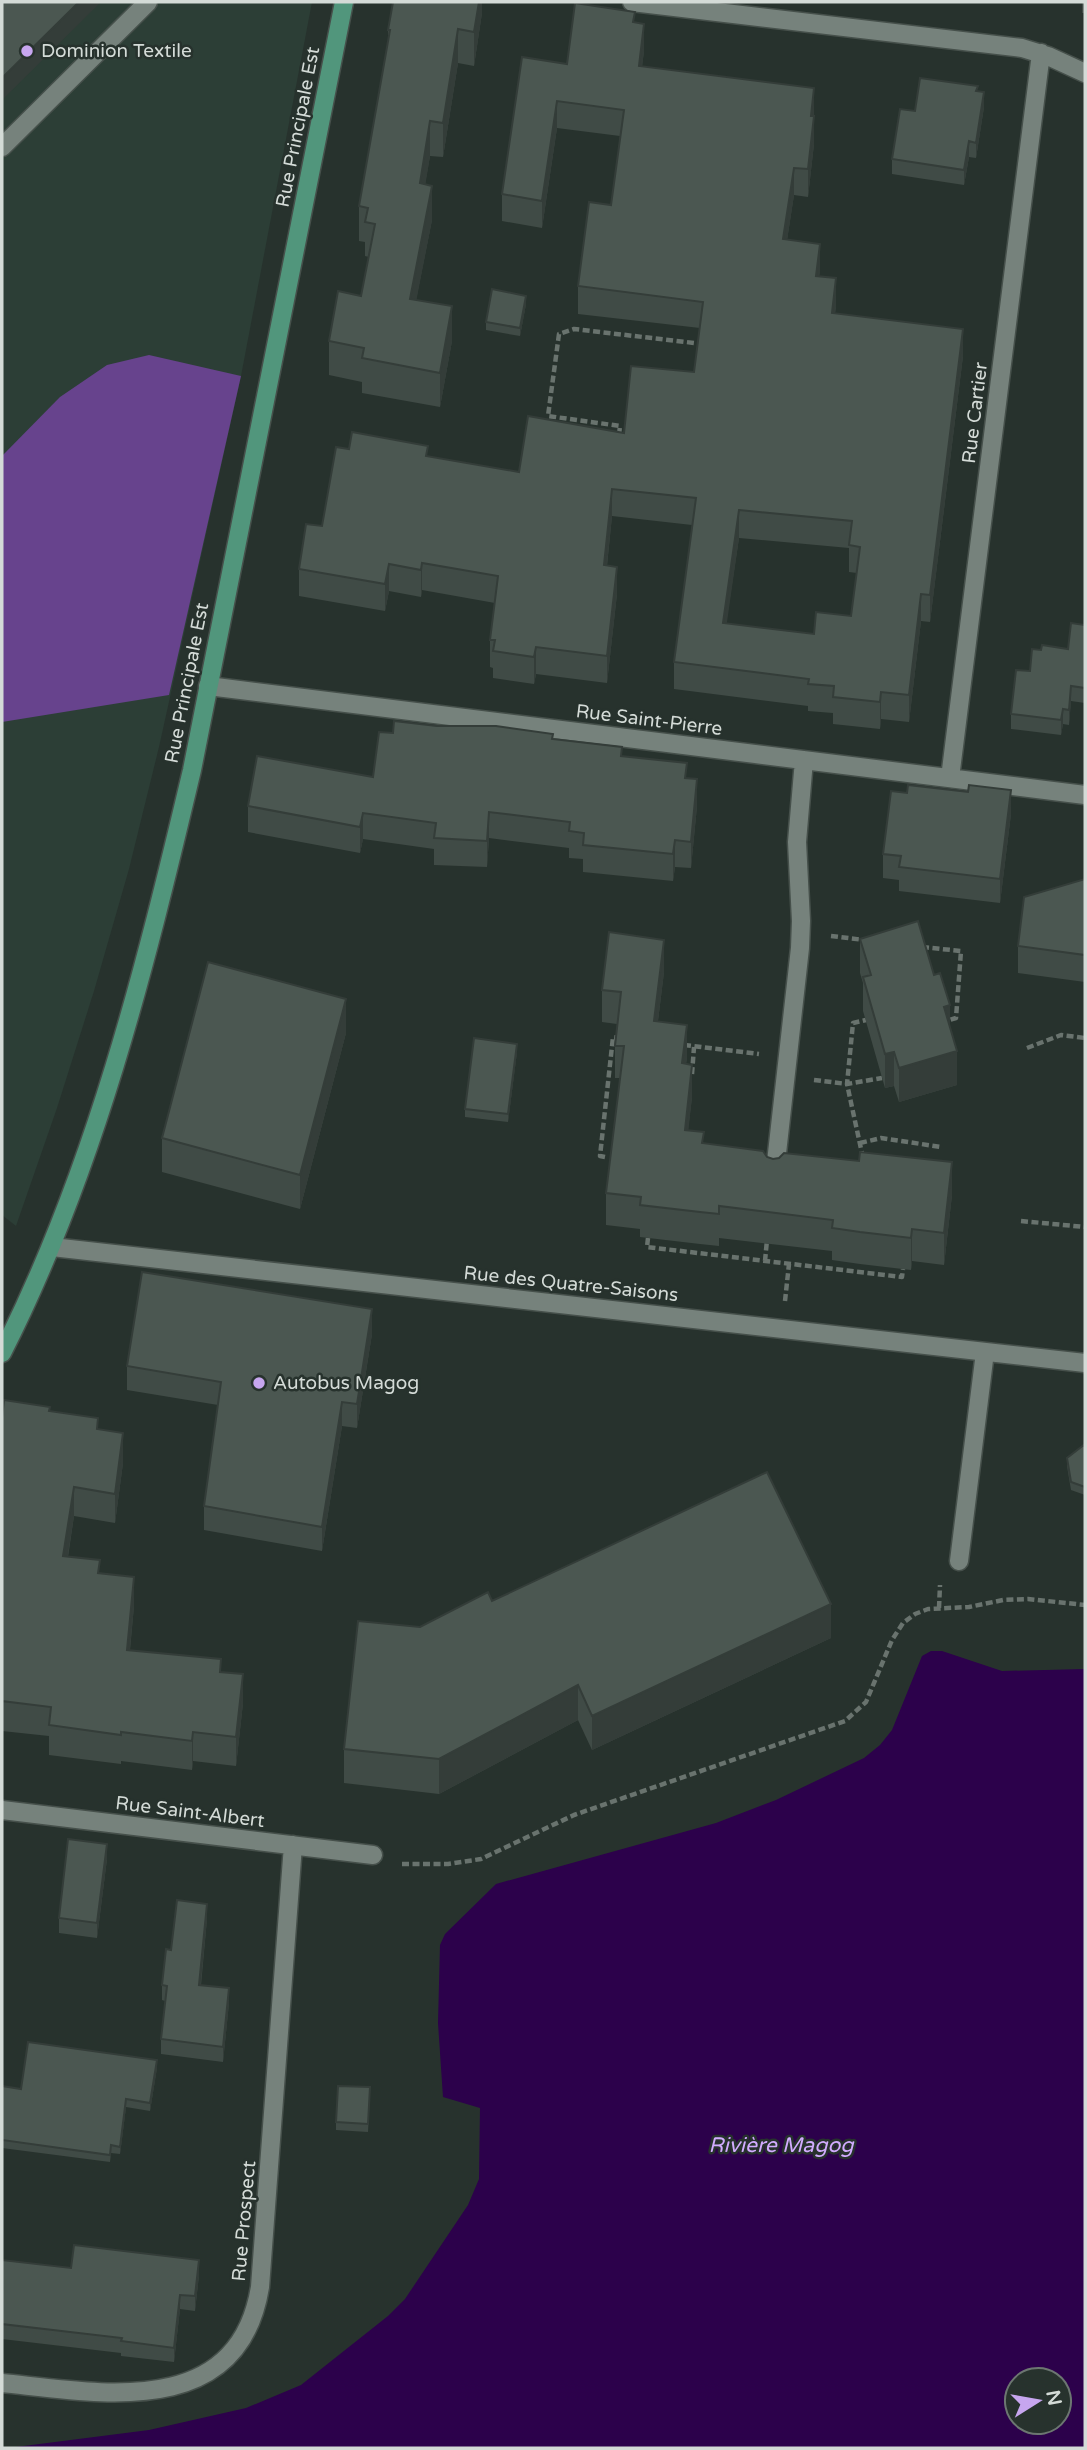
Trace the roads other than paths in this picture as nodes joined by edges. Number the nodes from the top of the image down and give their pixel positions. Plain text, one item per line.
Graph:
1 (148, 2) edge
2 (344, 2) edge
3 (632, 2) edge
4 (759, 10) edge
5 (1041, 53) junction
6 (1085, 73) edge
7 (2, 147) edge
8 (208, 686) junction
9 (804, 760) junction
10 (950, 778) junction
11 (1085, 795) edge
12 (774, 1180) edge
13 (52, 1247) junction
14 (985, 1352) junction
15 (2, 1353) edge
16 (1085, 1363) edge
17 (959, 1561) dead end
18 (2, 1810) edge
19 (293, 1845) junction
20 (373, 1855) road end
21 (2, 2383) edge

1 - 7 street
2 - 8 main road, Rue Principale Est
3 - 4 street
4 - 5 street
5 - 6 street
5 - 10 street, Rue Cartier
8 - 9 street, Rue Saint-Pierre
8 - 13 main road, Rue Principale Est
9 - 10 street, Rue Saint-Pierre
9 - 12 street
10 - 11 street, Rue Saint-Pierre
13 - 14 street, Rue des Quatre-Saisons
13 - 15 main road, Rue Principale Est
14 - 16 street, Rue des Quatre-Saisons
14 - 17 street
18 - 19 street, Rue Saint-Albert
19 - 20 street, Rue Saint-Albert
19 - 21 street, Rue Prospect

